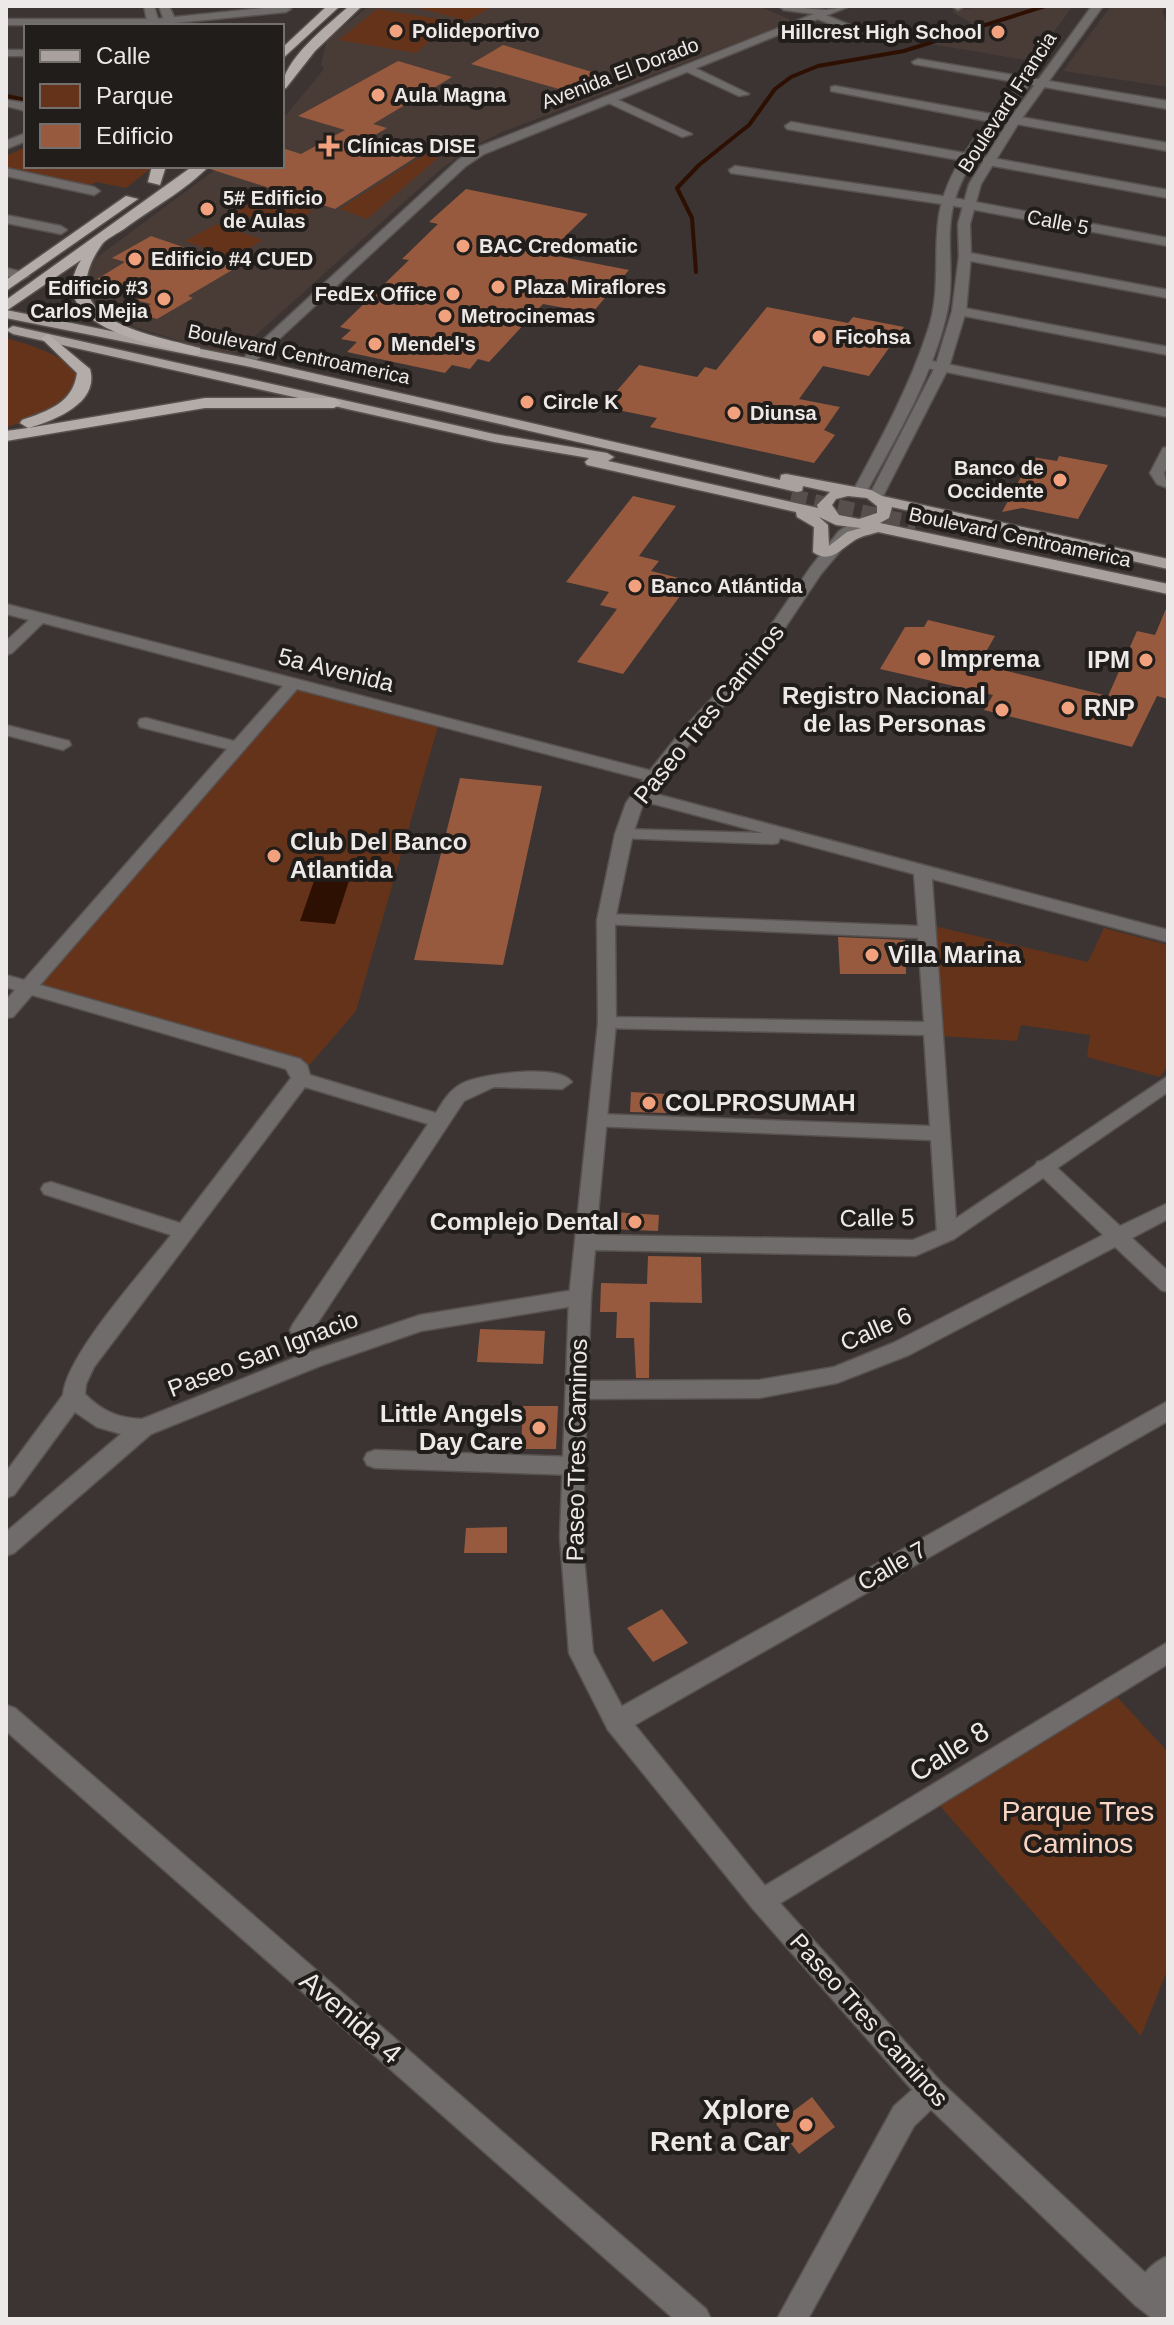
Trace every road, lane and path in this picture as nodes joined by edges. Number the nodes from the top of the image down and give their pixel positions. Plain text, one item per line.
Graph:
1 (149, 6) edge
2 (164, 6) edge
3 (334, 6) edge
4 (356, 6) edge
5 (845, 6) edge
6 (1081, 6) edge
7 (1098, 6) edge
8 (782, 7) edge
9 (286, 9) dead end
10 (249, 10) edge
11 (819, 16) junction
12 (6, 22) edge
13 (154, 24) edge
14 (169, 24) edge
15 (784, 30) junction
16 (873, 37) dead end
17 (284, 53) edge
18 (918, 62) dead end
19 (687, 68) junction
20 (1026, 80) junction
21 (284, 82) edge
22 (1041, 83) junction
23 (835, 89) dead end
24 (743, 94) dead end
25 (608, 99) junction
26 (1168, 105) edge
27 (997, 119) junction
28 (1015, 120) junction
29 (791, 126) dead end
30 (686, 134) dead end
31 (1168, 147) edge
32 (970, 158) junction
33 (987, 161) junction
34 (158, 168) edge
35 (174, 168) edge
36 (199, 168) edge
37 (735, 170) dead end
38 (6, 172) edge
39 (155, 182) junction
40 (94, 191) dead end
41 (1168, 194) edge
42 (949, 201) junction
43 (969, 205) junction
44 (6, 219) edge
45 (61, 230) dead end
46 (101, 240) junction
47 (1168, 242) edge
48 (965, 256) junction
49 (6, 272) edge
50 (22, 276) junction
51 (6, 287) edge
52 (1168, 294) edge
53 (6, 307) edge
54 (959, 311) junction
55 (6, 314) edge
56 (11, 330) edge
57 (48, 338) junction
58 (195, 351) junction
59 (1168, 351) edge
60 (246, 362) junction
61 (922, 363) junction
62 (942, 367) junction
63 (334, 403) junction
64 (1168, 413) edge
65 (6, 427) edge
66 (6, 436) edge
67 (583, 438) junction
68 (571, 451) junction
69 (1168, 451) edge
70 (868, 476) junction
71 (884, 480) junction
72 (1168, 484) edge
73 (819, 485) junction
74 (853, 491) junction
75 (879, 498) junction
76 (753, 499) junction
77 (917, 516) junction
78 (831, 517) junction
79 (860, 524) junction
80 (897, 531) junction
81 (826, 552) junction
82 (1168, 566) edge
83 (1168, 580) edge
84 (1168, 589) edge
85 (6, 609) edge
86 (40, 618) junction
87 (6, 650) edge
88 (293, 684) junction
89 (146, 723) dead end
90 (6, 730) edge
91 (63, 745) dead end
92 (238, 747) junction
93 (654, 777) junction
94 (650, 797) junction
95 (632, 834) junction
96 (807, 840) junction
97 (923, 871) junction
98 (606, 920) junction
99 (927, 932) junction
100 (1168, 936) edge
101 (6, 981) edge
102 (28, 988) junction
103 (6, 1012) edge
104 (607, 1023) junction
105 (933, 1029) junction
106 (301, 1079) junction
107 (562, 1082) dead end
108 (1168, 1083) edge
109 (440, 1121) junction
110 (598, 1121) junction
111 (940, 1133) junction
112 (1044, 1167) junction
113 (51, 1189) dead end
114 (1168, 1210) edge
115 (184, 1232) junction
116 (947, 1234) junction
117 (1118, 1237) junction
118 (587, 1242) junction
119 (1168, 1284) edge
120 (580, 1297) junction
121 (301, 1330) dead end
122 (577, 1390) junction
123 (74, 1397) junction
124 (1168, 1410) edge
125 (143, 1428) junction
126 (375, 1459) dead end
127 (574, 1466) junction
128 (6, 1489) edge
129 (6, 1546) edge
130 (1168, 1652) edge
131 (6, 1716) edge
132 (617, 1722) junction
133 (762, 1901) junction
134 (931, 2091) junction
135 (1168, 2270) edge
136 (1156, 2304) edge
137 (696, 2319) edge
138 (792, 2319) edge

1 - 13 street
2 - 14 street
3 - 17 highway
4 - 21 highway
5 - 11 street, Avenida El Dorado
6 - 20 street, Boulevard Francia
7 - 22 street, Boulevard Francia
8 - 11 street
8 - 11 street
8 - 15 street
9 - 10 street
10 - 14 street
11 - 15 street, Avenida El Dorado
11 - 16 street
12 - 13 street
13 - 14 street
15 - 19 street, Avenida El Dorado
18 - 20 street
19 - 24 street
19 - 25 street, Avenida El Dorado
20 - 22 street
20 - 27 street, Boulevard Francia
22 - 26 street
22 - 28 street, Boulevard Francia
23 - 27 street
25 - 30 street
25 - 60 street, Avenida El Dorado
27 - 32 street, Boulevard Francia
28 - 31 street
28 - 33 street, Boulevard Francia
29 - 32 street
32 - 42 street, Boulevard Francia
33 - 41 street
33 - 43 street, Boulevard Francia
34 - 39 highway
35 - 39 highway
36 - 46 highway
37 - 42 street, Calle 5
38 - 40 street
39 - 50 highway
42 - 43 street, Calle 5
42 - 61 street, Boulevard Francia
43 - 47 street, Calle 5
43 - 48 street, Boulevard Francia
44 - 45 street
46 - 53 highway
46 - 58 highway
48 - 52 street
48 - 54 street, Boulevard Francia
49 - 50 street
50 - 51 highway
54 - 59 street
54 - 62 street, Boulevard Francia
55 - 58 main road, Boulevard Centroamerica
56 - 57 main road, Boulevard Centroamerica
57 - 63 main road, Boulevard Centroamerica
57 - 65 highway
58 - 60 main road, Boulevard Centroamerica
60 - 67 main road, Boulevard Centroamerica
61 - 62 street
61 - 70 street, Boulevard Francia
62 - 64 street
62 - 71 street, Boulevard Francia
63 - 66 highway
63 - 68 main road, Boulevard Centroamerica
67 - 68 main road, Boulevard Centroamerica
67 - 73 main road, Boulevard Centroamerica
68 - 76 main road, Boulevard Centroamerica
69 - 72 street
70 - 73 main road
70 - 74 street, Boulevard Francia
71 - 75 street, Boulevard Francia
71 - 77 main road
73 - 74 main road, Boulevard Centroamerica
74 - 75 main road, Boulevard Centroamerica
74 - 78 main road
75 - 77 main road, Boulevard Centroamerica
75 - 79 main road
76 - 78 main road, Boulevard Centroamerica
76 - 81 main road
77 - 82 main road, Boulevard Centroamerica
77 - 83 main road, Boulevard Centroamerica
78 - 79 main road, Boulevard Centroamerica
78 - 81 street, Paseo Tres Caminos
79 - 80 main road, Boulevard Centroamerica
79 - 81 street, Paseo Tres Caminos
80 - 81 main road
80 - 84 main road, Boulevard Centroamerica
81 - 93 street, Paseo Tres Caminos
85 - 86 street, 5a Avenida
86 - 87 street
86 - 88 street, 5a Avenida
88 - 92 street
88 - 93 street, 5a Avenida
89 - 92 street
90 - 91 street
92 - 102 street
93 - 94 street, Paseo Tres Caminos
94 - 95 street, Paseo Tres Caminos
94 - 96 street
95 - 96 street
95 - 98 street, Paseo Tres Caminos
96 - 97 street
97 - 99 street
97 - 100 street
98 - 99 street
98 - 104 street, Paseo Tres Caminos
99 - 105 street
101 - 102 street
102 - 103 street
102 - 106 street
104 - 105 street
104 - 110 street, Paseo Tres Caminos
105 - 111 street
106 - 109 street
106 - 115 street
107 - 109 street
108 - 112 street, Calle 5
109 - 121 street
110 - 111 street
110 - 118 street, Paseo Tres Caminos
111 - 116 street
112 - 116 street, Calle 5
112 - 117 street
113 - 115 street
114 - 117 street, Calle 6
115 - 123 street
116 - 118 street, Calle 5
117 - 119 street
117 - 122 street, Calle 6
118 - 120 street, Paseo Tres Caminos
120 - 122 street, Paseo Tres Caminos
120 - 125 street, Paseo San Ignacio
122 - 127 street, Paseo Tres Caminos
123 - 125 street
123 - 128 street
124 - 132 street, Calle 7
125 - 129 street, Paseo San Ignacio
126 - 127 street
127 - 132 street, Paseo Tres Caminos
130 - 133 street, Calle 8
131 - 137 street, Avenida 4
132 - 133 street, Paseo Tres Caminos
133 - 134 street, Paseo Tres Caminos
134 - 136 street, Paseo Tres Caminos
134 - 138 street
135 - 136 street

